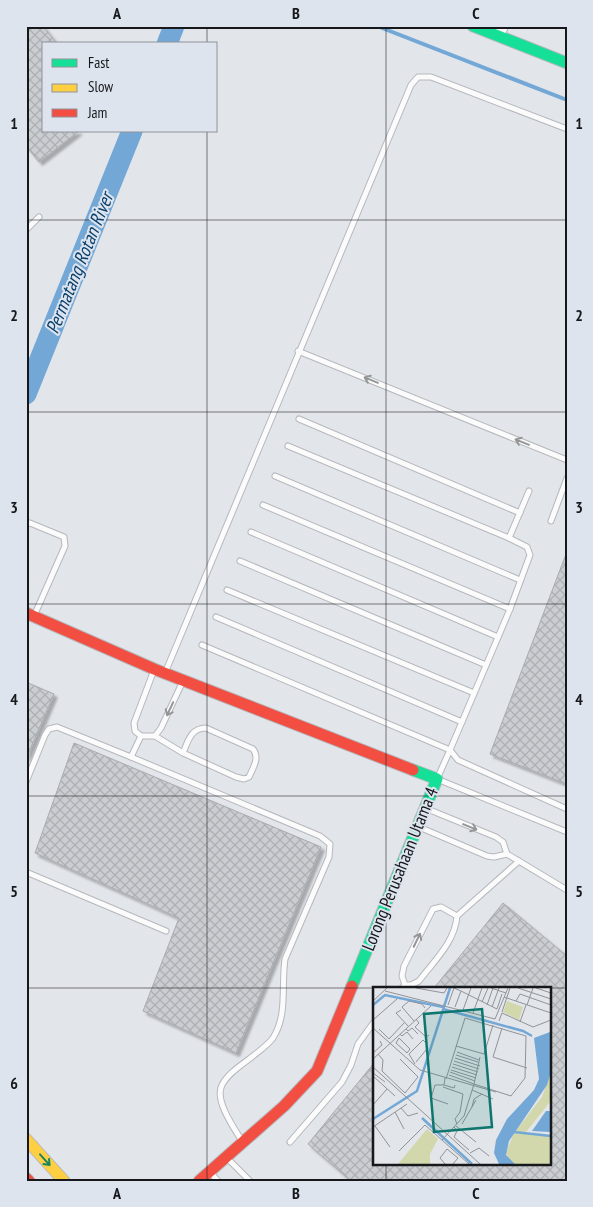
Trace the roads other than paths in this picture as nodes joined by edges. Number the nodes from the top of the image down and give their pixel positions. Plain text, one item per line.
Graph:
1 (473, 26) edge
2 (501, 31) edge
3 (567, 63) edge
4 (567, 129) edge
5 (39, 217) dead end
6 (26, 230) edge
7 (298, 351) junction
8 (299, 419) dead end
9 (288, 446) dead end
10 (567, 460) edge
11 (275, 476) dead end
12 (567, 478) edge
13 (529, 491) dead end
14 (263, 505) dead end
15 (520, 513) junction
16 (551, 521) dead end
17 (26, 524) edge
18 (251, 532) dead end
19 (509, 538) junction
20 (240, 561) dead end
21 (520, 580) junction
22 (227, 590) dead end
23 (510, 609) junction
24 (30, 615) edge
25 (216, 617) dead end
26 (498, 637) junction
27 (202, 645) dead end
28 (486, 665) junction
29 (169, 675) junction
30 (474, 693) junction
31 (462, 722) junction
32 (141, 736) junction
33 (155, 736) junction
34 (450, 750) junction
35 (183, 753) junction
36 (131, 757) junction
37 (437, 779) junction
38 (26, 782) edge
39 (425, 808) junction
40 (567, 809) edge
41 (418, 826) junction
42 (567, 832) edge
43 (507, 854) junction
44 (519, 861) junction
45 (26, 872) edge
46 (567, 890) edge
47 (457, 916) junction
48 (166, 931) dead end
49 (404, 986) edge
50 (373, 1023) edge
51 (26, 1139) edge
52 (290, 1142) dead end
53 (242, 1143) junction
54 (226, 1157) junction
55 (210, 1171) junction
56 (64, 1181) edge
57 (199, 1181) edge
58 (218, 1181) edge
59 (250, 1181) edge

1 - 2 main road
2 - 3 main road
4 - 7 lane
5 - 6 lane
10 -> 7 lane
7 - 29 lane
8 - 15 lane
9 - 19 lane
11 - 21 lane
12 - 16 lane
13 - 15 lane
14 - 23 lane
15 - 19 lane
17 - 24 lane
18 - 26 lane
19 - 21 lane
20 - 28 lane
21 - 23 lane
22 - 30 lane
23 - 26 lane
24 - 29 main road, Lorong Perusahaan Utama 4
25 - 31 lane
26 - 28 lane
27 - 34 lane
28 - 30 lane
29 - 32 lane
29 -> 33 lane
29 - 37 main road, Lorong Perusahaan Utama 4
30 - 31 lane
31 - 34 lane
32 - 33 lane
32 - 36 lane
33 - 35 lane
34 - 37 lane
34 - 40 lane
35 - 35 lane
36 - 38 lane
36 - 53 lane
37 - 39 main road, Lorong Perusahaan Utama 4
37 - 42 lane
39 - 41 main road, Lorong Perusahaan Utama 4
39 -> 43 lane
41 - 43 lane
41 - 53 main road, Lorong Perusahaan Utama 4
43 - 44 lane
44 - 46 lane
44 - 47 lane
45 - 48 lane
47 - 49 lane
49 -> 47 lane
50 - 52 lane
51 -> 56 main road
53 - 54 main road, Lorong Perusahaan Utama 4
54 - 55 main road, Lorong Perusahaan Utama 4
54 - 59 lane
55 - 57 main road, Lorong Perusahaan Utama 4
55 - 58 lane

